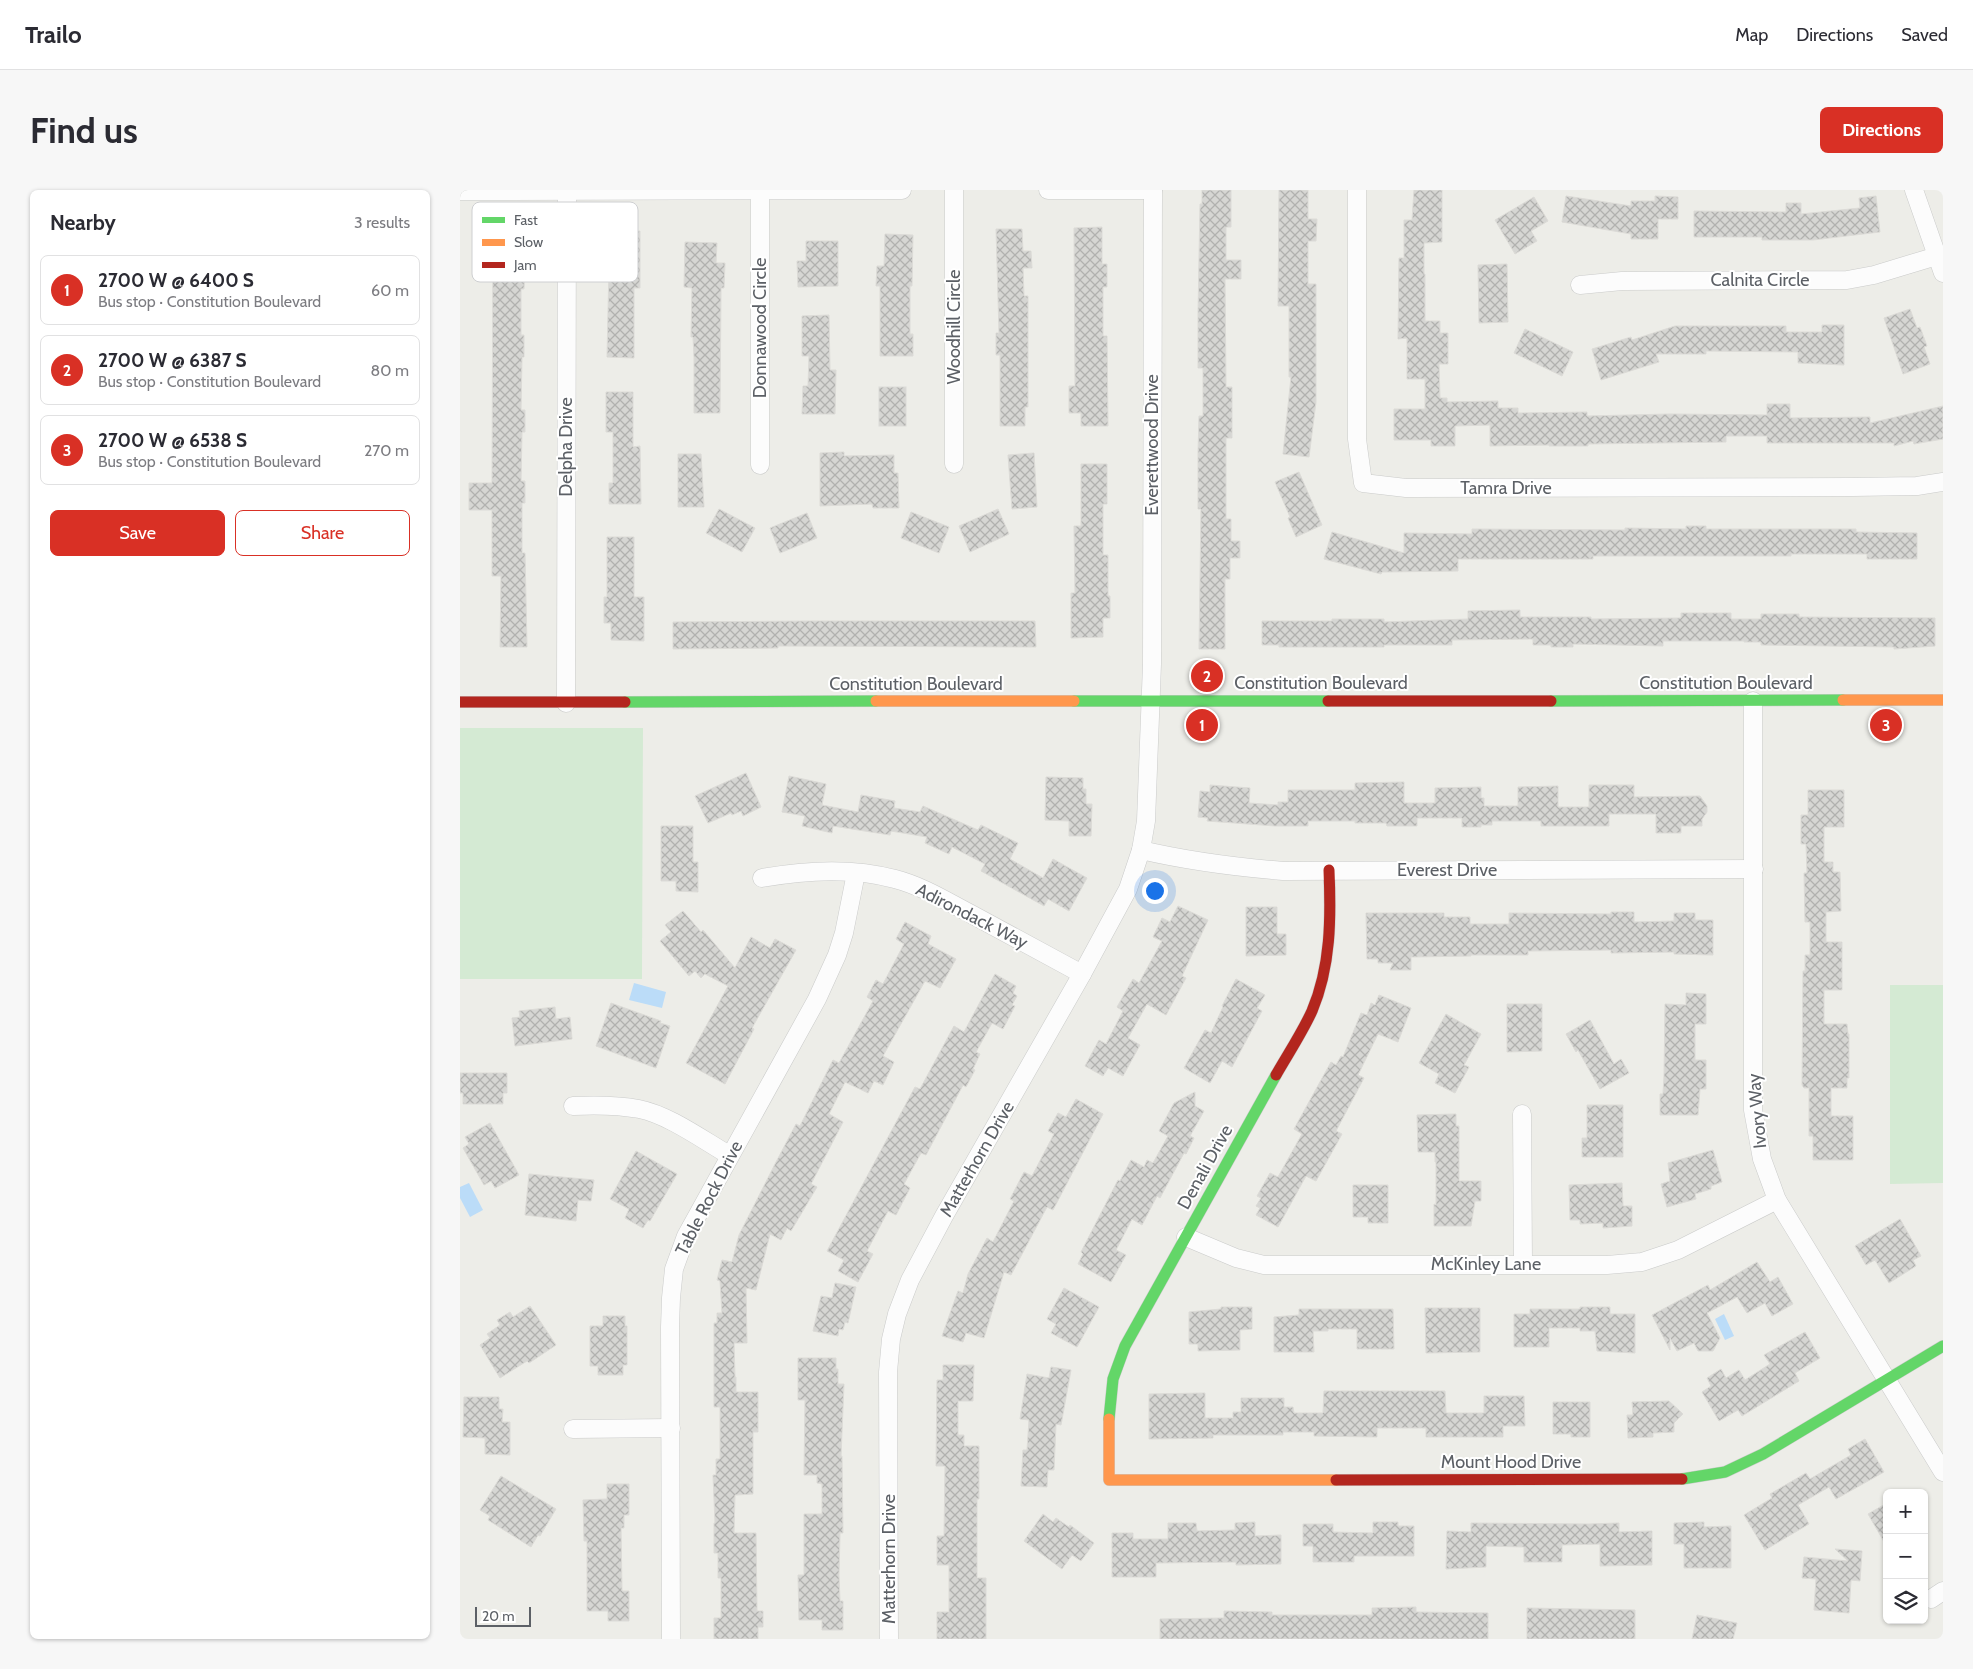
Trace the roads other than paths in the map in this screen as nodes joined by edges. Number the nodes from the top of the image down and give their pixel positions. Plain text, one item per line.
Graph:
1 (902, 190) edge
2 (954, 190) edge
3 (1048, 190) edge
4 (1153, 190) edge
5 (1357, 190) edge
6 (1914, 190) edge
7 (460, 191) edge
8 (567, 191) junction
9 (760, 191) edge
10 (567, 202) edge
11 (1937, 256) junction
12 (1943, 273) edge
13 (567, 282) edge
14 (1580, 285) dead end
15 (954, 464) dead end
16 (760, 465) dead end
17 (1943, 482) edge
18 (1943, 700) edge
19 (1150, 701) junction
20 (1753, 701) junction
21 (460, 702) edge
22 (566, 702) junction
23 (1141, 850) junction
24 (1754, 869) junction
25 (1329, 870) junction
26 (856, 873) junction
27 (762, 878) dead end
28 (1082, 974) junction
29 (573, 1106) dead end
30 (1522, 1114) dead end
31 (729, 1155) junction
32 (1777, 1200) junction
33 (1186, 1237) junction
34 (1523, 1264) junction
35 (1943, 1346) edge
36 (1888, 1380) junction
37 (671, 1428) junction
38 (573, 1429) dead end
39 (1943, 1472) edge
40 (1109, 1480) joint
41 (671, 1639) edge
42 (889, 1639) edge

1 - 9 street
2 - 15 street, Woodhill Circle
3 - 4 street
4 - 19 street, Everettwood Drive
5 - 17 street, Tamra Drive
6 - 11 street
7 - 8 street
8 - 9 street
8 - 10 street, Delpha Drive
9 - 16 street, Donnawood Circle
11 - 12 street
11 - 14 street, Calnita Circle
13 - 22 street, Delpha Drive
18 - 20 street, Constitution Boulevard
19 - 20 street, Constitution Boulevard
19 - 22 street, Constitution Boulevard
19 - 23 street, Matterhorn Drive
20 - 24 street, Ivory Way
21 - 22 street, Constitution Boulevard
23 - 25 street, Everest Drive
23 - 28 street, Matterhorn Drive
24 - 25 street, Everest Drive
24 - 32 street, Ivory Way
25 - 33 street, Denali Drive
26 - 27 street, Adirondack Way
26 - 28 street, Adirondack Way
26 - 31 street, Table Rock Drive
28 - 42 street, Matterhorn Drive
29 - 31 street
30 - 34 street
31 - 37 street, Table Rock Drive
32 - 34 street, McKinley Lane
32 - 36 street, Ivory Way
33 - 34 street, McKinley Lane
33 - 40 street, Denali Drive
35 - 36 street, Mount Hood Drive
36 - 39 street, Ivory Way
36 - 40 street, Mount Hood Drive
37 - 38 street
37 - 41 street, Table Rock Drive

